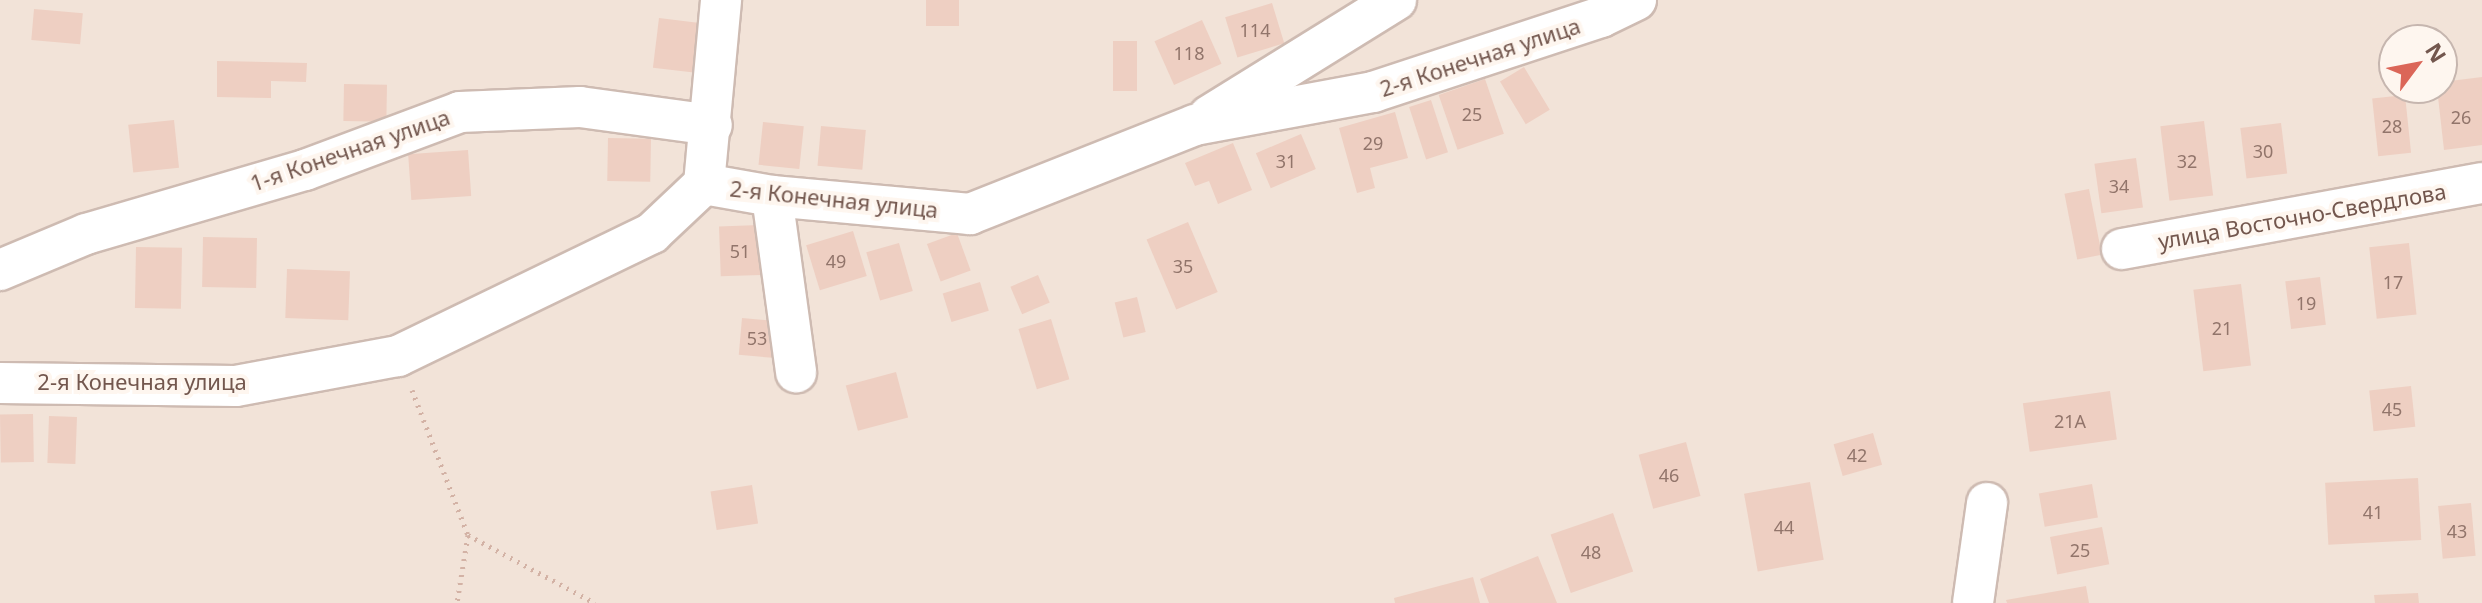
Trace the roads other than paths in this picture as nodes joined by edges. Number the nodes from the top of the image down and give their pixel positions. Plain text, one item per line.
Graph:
1 (721, 0) edge
2 (1396, 0) edge
3 (1636, 0) edge
4 (712, 125) junction
5 (1195, 125) junction
6 (2482, 183) edge
7 (704, 184) junction
8 (772, 196) junction
9 (2122, 249) dead end
10 (0, 270) edge
11 (796, 372) dead end
12 (0, 383) edge
13 (1987, 503) dead end
14 (1973, 603) edge

1 - 4 street
2 - 5 street
3 - 5 street, 2-я Конечная улица
4 - 7 street
4 - 10 street, 1-я Конечная улица
5 - 8 street, 2-я Конечная улица
6 - 9 street, улица Восточно-Свердлова
7 - 8 street, 2-я Конечная улица
7 - 12 street, 2-я Конечная улица
8 - 11 street
13 - 14 street

